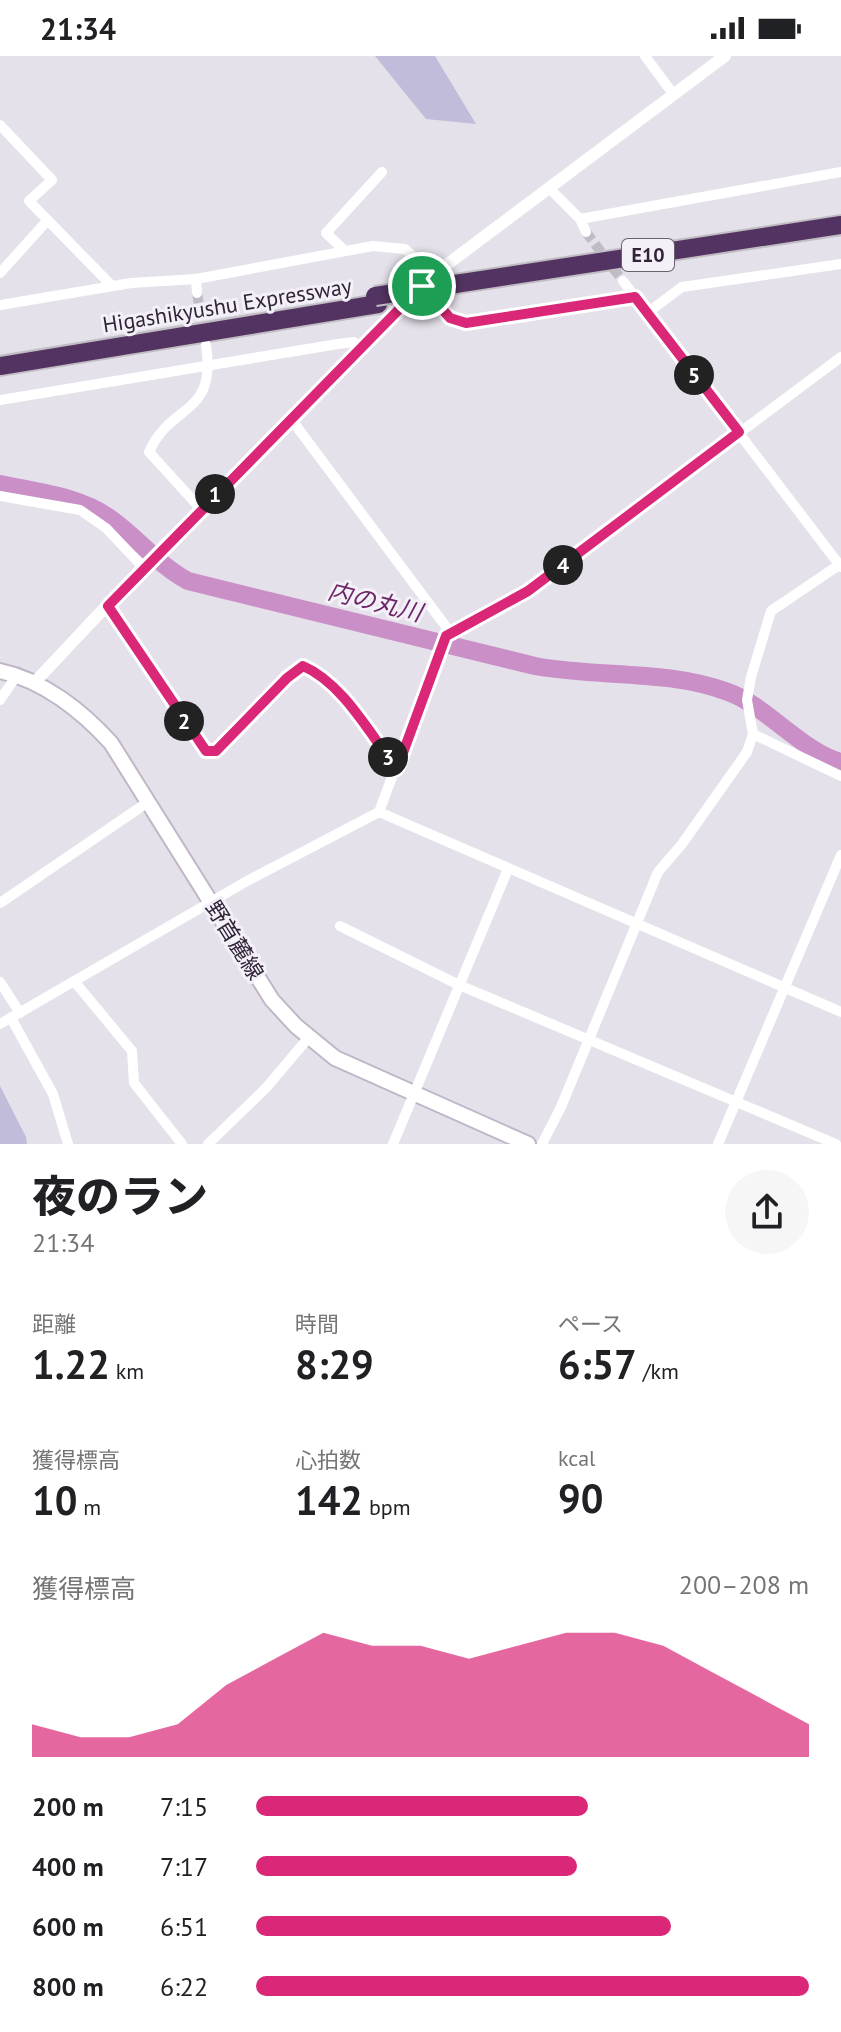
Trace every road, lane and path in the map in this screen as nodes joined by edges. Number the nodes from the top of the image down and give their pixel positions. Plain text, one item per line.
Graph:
1 (645, 56) edge
2 (725, 56) edge
3 (674, 95) junction
4 (0, 125) edge
5 (382, 172) dead end
6 (841, 172) edge
7 (549, 188) junction
8 (580, 219) junction
9 (47, 221) junction
10 (841, 225) edge
11 (586, 232) tunnel mouth
12 (841, 234) edge
13 (344, 250) junction
14 (841, 264) edge
15 (0, 273) edge
16 (433, 275) junction
17 (196, 279) junction
18 (623, 281) tunnel mouth
19 (112, 286) junction
20 (422, 286) junction
21 (456, 288) junction
22 (197, 293) tunnel mouth
23 (635, 297) junction
24 (376, 300) junction
25 (0, 305) edge
26 (647, 313) junction
27 (206, 345) tunnel mouth
28 (360, 348) junction
29 (0, 356) edge
30 (841, 357) edge
31 (209, 364) junction
32 (0, 366) edge
33 (0, 400) edge
34 (291, 419) junction
35 (739, 432) junction
36 (0, 496) edge
37 (201, 509) junction
38 (840, 566) edge
39 (143, 567) junction
40 (108, 606) junction
41 (446, 636) junction
42 (0, 671) edge
43 (17, 675) junction
44 (34, 683) junction
45 (0, 700) edge
46 (753, 734) junction
47 (397, 769) junction
48 (841, 776) edge
49 (148, 802) junction
50 (379, 812) junction
51 (841, 855) edge
52 (508, 869) junction
53 (0, 903) edge
54 (212, 903) junction
55 (636, 924) junction
56 (340, 926) dead end
57 (74, 981) junction
58 (0, 982) edge
59 (459, 985) junction
60 (785, 988) junction
61 (841, 1012) edge
62 (15, 1015) junction
63 (0, 1024) edge
64 (309, 1037) junction
65 (587, 1039) junction
66 (413, 1094) junction
67 (736, 1101) junction
68 (68, 1144) edge
69 (182, 1144) edge
70 (208, 1144) edge
71 (393, 1144) edge
72 (528, 1144) edge
73 (542, 1144) edge
74 (718, 1144) edge
75 (836, 1144) edge

1 - 3 street
2 - 3 street
3 - 7 street
4 - 9 street
5 - 13 street
6 - 8 street
7 - 8 street
7 - 16 street
8 - 11 street
9 - 15 street
9 - 19 street
10 - 21 highway, Higashikyushu Expressway / E10
12 - 21 highway, Higashikyushu Expressway / E10
13 - 16 street
13 - 17 street
14 - 26 street
16 - 20 street
17 - 19 street
17 - 22 street
18 - 23 street
19 - 25 street
20 - 23 street
20 - 28 street
21 - 24 highway, Higashikyushu Expressway / E10
23 - 26 street
24 - 29 highway, Higashikyushu Expressway / E10
24 - 32 highway, Higashikyushu Expressway / E10
26 - 35 street
27 - 31 street
28 - 31 street
28 - 34 street
30 - 35 street
31 - 33 street
31 - 37 street
34 - 37 street
34 - 41 street
35 - 38 street
35 - 41 street
36 - 39 street
37 - 39 street
38 - 46 street
39 - 40 street
40 - 44 street
40 - 47 street
41 - 47 street
42 - 43 main road, 野首麓線
43 - 44 main road, 野首麓線
43 - 45 street
44 - 49 main road, 野首麓線
46 - 48 street
46 - 55 street
47 - 50 street
49 - 53 street
49 - 54 main road, 野首麓線
50 - 52 street
50 - 54 street
51 - 60 street
52 - 55 street
52 - 59 street
54 - 57 street
54 - 64 main road, 野首麓線
55 - 60 street
55 - 65 street
56 - 59 street
57 - 62 street
57 - 69 street
58 - 62 street
59 - 65 street
59 - 66 street
60 - 61 street
60 - 67 street
62 - 63 street
62 - 68 street
64 - 66 main road, 野首麓線
64 - 70 street
65 - 67 street
65 - 73 street
66 - 71 street
66 - 72 main road, 野首麓線
67 - 74 street
67 - 75 street

